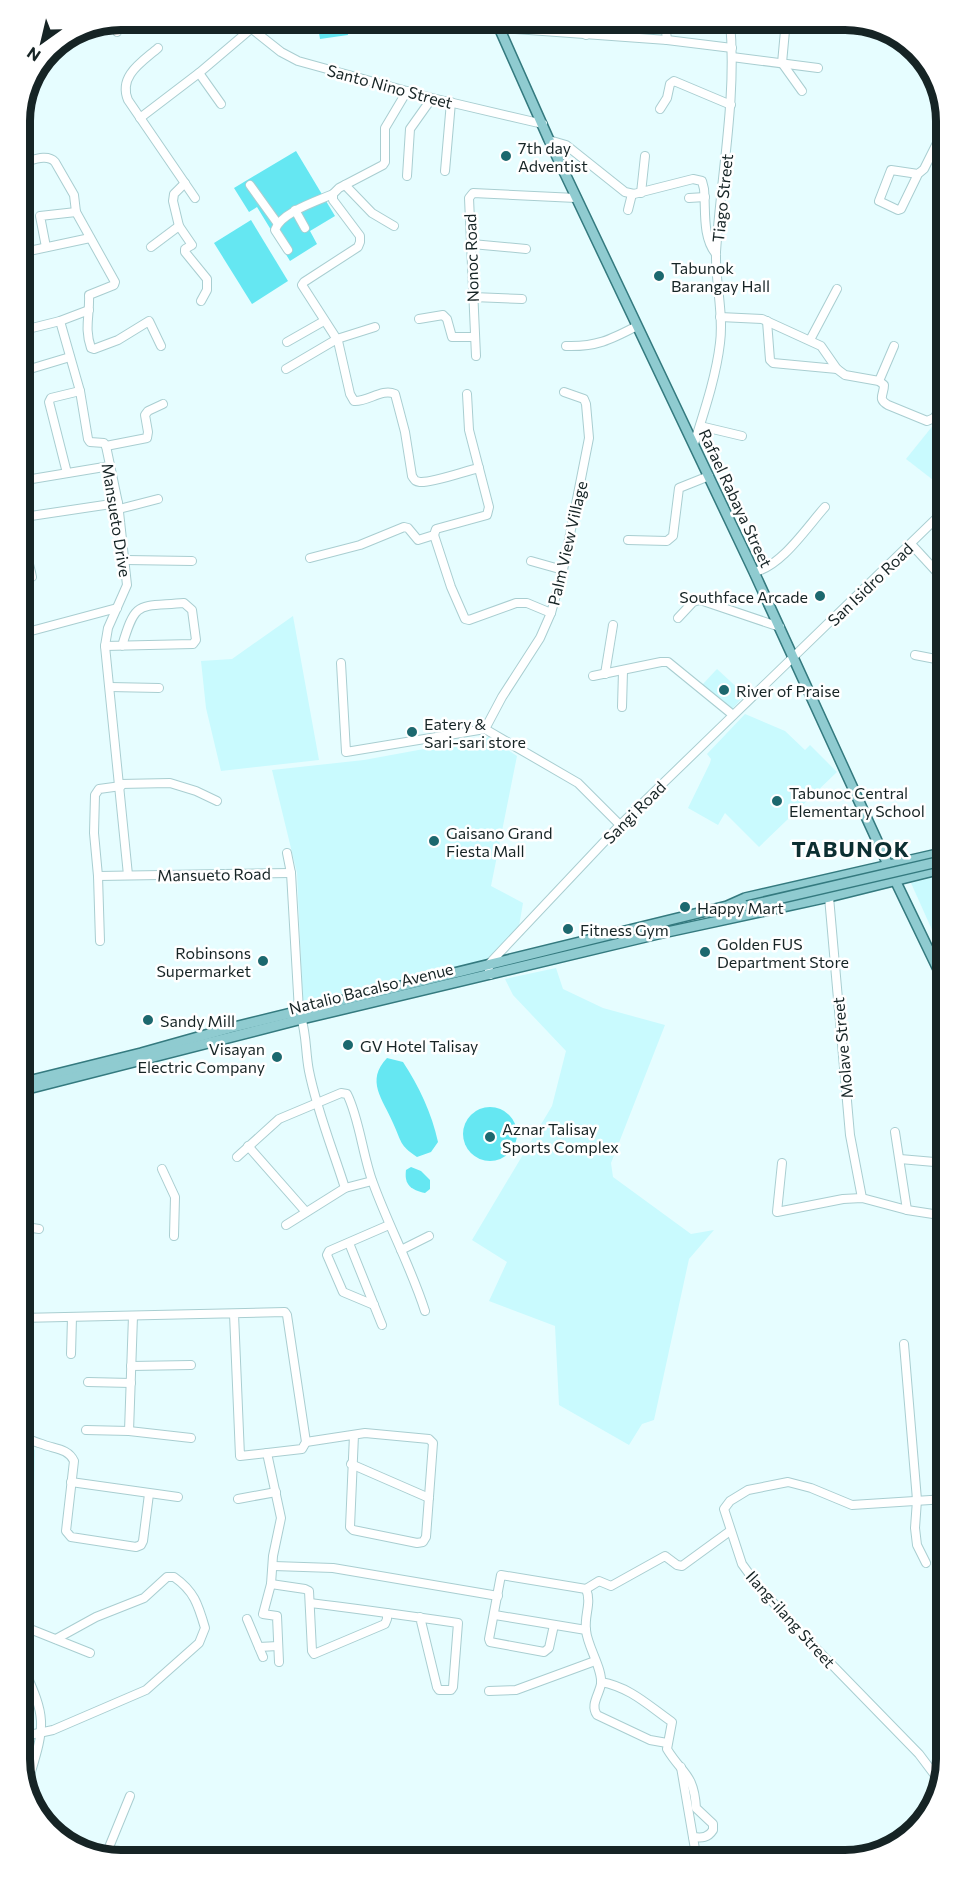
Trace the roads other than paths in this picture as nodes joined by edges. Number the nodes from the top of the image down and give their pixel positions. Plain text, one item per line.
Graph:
1 (247, 30) edge
2 (254, 30) edge
3 (501, 30) edge
4 (538, 30) edge
5 (587, 30) edge
6 (666, 30) edge
7 (731, 30) edge
8 (785, 30) edge
9 (586, 35) junction
10 (667, 40) junction
11 (158, 48) dead end
12 (732, 52) junction
13 (782, 63) junction
14 (818, 68) dead end
15 (199, 73) junction
16 (407, 91) junction
17 (802, 91) dead end
18 (432, 98) junction
19 (451, 102) junction
20 (221, 104) dead end
21 (730, 105) junction
22 (660, 109) dead end
23 (140, 118) junction
24 (543, 124) junction
25 (549, 140) junction
26 (936, 145) edge
27 (645, 156) dead end
28 (30, 161) edge
29 (445, 171) dead end
30 (918, 174) junction
31 (406, 176) dead end
32 (185, 183) junction
33 (250, 185) dead end
34 (345, 186) junction
35 (641, 193) junction
36 (333, 194) junction
37 (632, 194) junction
38 (705, 197) junction
39 (195, 198) dead end
40 (576, 198) junction
41 (689, 198) dead end
42 (295, 210) junction
43 (628, 210) dead end
44 (76, 212) junction
45 (278, 224) junction
46 (394, 225) dead end
47 (179, 226) junction
48 (305, 228) dead end
49 (90, 238) junction
50 (472, 244) junction
51 (46, 247) junction
52 (151, 247) dead end
53 (288, 249) dead end
54 (526, 249) dead end
55 (30, 251) edge
56 (716, 254) junction
57 (837, 289) dead end
58 (473, 297) junction
59 (522, 298) dead end
60 (201, 301) dead end
61 (89, 310) junction
62 (720, 317) junction
63 (419, 318) dead end
64 (60, 321) junction
65 (324, 321) junction
66 (767, 321) junction
67 (637, 326) junction
68 (375, 327) dead end
69 (30, 328) edge
70 (474, 337) junction
71 (337, 339) junction
72 (810, 340) junction
73 (287, 342) dead end
74 (161, 345) dead end
75 (566, 346) dead end
76 (894, 346) dead end
77 (476, 356) dead end
78 (70, 357) junction
79 (30, 369) edge
80 (286, 369) dead end
81 (837, 369) junction
82 (879, 381) junction
83 (80, 391) junction
84 (564, 392) dead end
85 (467, 394) dead end
86 (163, 404) dead end
87 (936, 417) edge
88 (700, 426) junction
89 (742, 436) dead end
90 (694, 444) junction
91 (106, 446) junction
92 (110, 466) junction
93 (479, 468) junction
94 (66, 473) junction
95 (709, 476) junction
96 (30, 479) edge
97 (158, 499) dead end
98 (119, 506) junction
99 (825, 507) dead end
100 (30, 516) edge
101 (936, 521) edge
102 (434, 535) junction
103 (628, 540) dead end
104 (911, 544) junction
105 (310, 558) dead end
106 (126, 560) junction
107 (192, 561) dead end
108 (531, 561) dead end
109 (30, 569) edge
110 (563, 570) junction
111 (936, 571) edge
112 (754, 572) junction
113 (32, 577) dead end
114 (117, 608) junction
115 (551, 613) junction
116 (678, 618) dead end
117 (613, 625) dead end
118 (780, 627) junction
119 (30, 631) edge
120 (105, 646) junction
121 (122, 646) junction
122 (915, 655) dead end
123 (794, 658) junction
124 (936, 659) edge
125 (341, 663) dead end
126 (623, 671) junction
127 (605, 674) junction
128 (593, 676) dead end
129 (110, 687) junction
130 (159, 688) dead end
131 (622, 707) dead end
132 (733, 714) junction
133 (485, 729) junction
134 (120, 785) junction
135 (217, 801) dead end
136 (620, 825) junction
137 (287, 853) dead end
138 (936, 854) edge
139 (936, 862) edge
140 (888, 865) junction
141 (936, 870) edge
142 (291, 873) junction
143 (128, 875) junction
144 (98, 876) junction
145 (895, 880) junction
146 (829, 897) junction
147 (727, 906) junction
148 (747, 906) junction
149 (730, 917) junction
150 (100, 941) dead end
151 (936, 965) edge
152 (489, 970) junction
153 (301, 1015) junction
154 (30, 1081) edge
155 (30, 1088) edge
156 (318, 1102) junction
157 (895, 1132) dead end
158 (248, 1146) junction
159 (237, 1157) dead end
160 (900, 1159) junction
161 (936, 1162) edge
162 (782, 1163) dead end
163 (162, 1169) dead end
164 (372, 1180) junction
165 (345, 1188) junction
166 (862, 1198) junction
167 (907, 1210) junction
168 (306, 1212) junction
169 (936, 1214) edge
170 (286, 1225) dead end
171 (389, 1225) junction
172 (30, 1228) edge
173 (39, 1229) dead end
174 (174, 1236) dead end
175 (429, 1236) dead end
176 (349, 1244) junction
177 (401, 1250) junction
178 (374, 1305) junction
179 (426, 1311) dead end
180 (234, 1314) junction
181 (133, 1316) junction
182 (72, 1317) junction
183 (30, 1318) edge
184 (382, 1325) dead end
185 (904, 1344) dead end
186 (71, 1354) dead end
187 (131, 1365) junction
188 (190, 1365) dead end
189 (87, 1382) dead end
190 (131, 1383) junction
191 (86, 1430) dead end
192 (129, 1431) junction
193 (354, 1435) junction
194 (191, 1438) dead end
195 (30, 1439) edge
196 (306, 1442) junction
197 (267, 1453) junction
198 (351, 1464) junction
199 (71, 1482) junction
200 (276, 1492) junction
201 (149, 1494) junction
202 (178, 1497) dead end
203 (429, 1498) junction
204 (238, 1499) dead end
205 (936, 1499) edge
206 (917, 1500) junction
207 (730, 1531) junction
208 (926, 1563) dead end
209 (274, 1566) junction
210 (271, 1584) junction
211 (586, 1588) junction
212 (498, 1596) junction
213 (310, 1604) junction
214 (387, 1613) junction
215 (495, 1615) junction
216 (420, 1617) junction
217 (247, 1619) dead end
218 (554, 1625) junction
219 (30, 1629) edge
220 (586, 1630) junction
221 (56, 1639) junction
222 (278, 1646) junction
223 (259, 1647) junction
224 (90, 1653) dead end
225 (263, 1657) dead end
226 (595, 1661) junction
227 (279, 1662) dead end
228 (601, 1682) junction
229 (30, 1685) edge
230 (489, 1691) dead end
231 (40, 1734) junction
232 (30, 1736) edge
233 (667, 1743) junction
234 (31, 1769) edge
235 (934, 1775) edge
236 (130, 1796) dead end
237 (692, 1809) junction
238 (693, 1837) junction
239 (108, 1849) edge
240 (695, 1850) edge

1 - 15 street
2 - 16 street, Santo Nino Street
3 - 24 main road, Rafael Rabaya Street
4 - 9 street
5 - 9 street
6 - 10 street
7 - 12 street, Tiago Street
8 - 13 street
9 - 10 street
10 - 12 street
11 - 23 street
12 - 13 street
12 - 21 street, Tiago Street
13 - 14 street
13 - 17 street
15 - 20 street
15 - 23 street
16 - 18 street, Santo Nino Street
16 - 34 street
18 - 19 street, Santo Nino Street
18 - 31 street
19 - 24 street, Santo Nino Street
19 - 29 street
21 - 22 street
21 - 56 street, Tiago Street
23 - 32 street
24 - 25 main road, Rafael Rabaya Street
25 - 37 street
25 - 40 main road, Rafael Rabaya Street
26 - 30 street
27 - 35 street
28 - 44 street
30 - 30 street
32 - 39 street
32 - 47 street
33 - 45 street
34 - 36 street
34 - 46 street
35 - 37 street
35 - 38 street
36 - 42 street
36 - 65 street
37 - 43 street
38 - 41 street
38 - 56 street
40 - 50 street, Nonoc Road
40 - 67 main road, Rafael Rabaya Street
42 - 45 street
42 - 48 street
44 - 49 street
44 - 51 street
45 - 53 street
47 - 52 street
47 - 60 street
49 - 51 street
49 - 61 street
50 - 54 street
50 - 58 street, Nonoc Road
51 - 55 street
56 - 62 street, Tiago Street
57 - 72 street
58 - 59 street
58 - 70 street, Nonoc Road
61 - 64 street
61 - 74 street
62 - 66 street
62 - 88 street, Tiago Street
63 - 70 street
64 - 69 street
64 - 78 street, Mansueto Drive
65 - 71 street
65 - 73 street
66 - 72 street
66 - 81 street
67 - 75 street
67 - 90 main road, Rafael Rabaya Street
68 - 71 street
70 - 77 street, Nonoc Road
71 - 80 street
71 - 93 street
72 - 81 street
76 - 82 street
78 - 79 street
78 - 83 street, Mansueto Drive
81 - 82 street
82 - 87 street
83 - 91 street, Mansueto Drive
83 - 94 street
84 - 110 street, Palm View Village
85 - 93 street
86 - 91 street
88 - 89 street
88 - 90 street, Tiago Street
90 - 95 main road, Rafael Rabaya Street
91 - 92 street, Mansueto Drive
92 - 94 street
92 - 98 street, Mansueto Drive
93 - 102 street
94 - 96 street
95 - 103 street
95 - 112 main road, Rafael Rabaya Street
97 - 98 street
98 - 100 street
98 - 106 street, Mansueto Drive
99 - 112 street
101 - 104 street, San Isidro Road
102 - 105 street
102 - 115 street
104 - 111 street
104 - 123 street, San Isidro Road
106 - 107 street
106 - 114 street, Mansueto Drive
108 - 110 street
109 - 113 street
110 - 115 street, Palm View Village
112 - 118 main road, Rafael Rabaya Street
114 - 119 street
114 - 120 street, Mansueto Drive
115 - 133 street, Palm View Village
116 - 118 street
117 - 127 street
118 - 123 main road, Rafael Rabaya Street
120 - 121 street
120 - 129 street, Mansueto Drive
121 - 121 street
122 - 124 street
123 - 132 street, Sangi Road
123 - 140 main road, Rafael Rabaya Street
125 - 133 street
126 - 127 street
126 - 131 street
126 - 132 street
127 - 128 street
129 - 130 street
129 - 134 street, Mansueto Drive
132 - 136 street, Sangi Road
133 - 136 street
134 - 135 street
134 - 143 street, Mansueto Drive
134 - 144 street
136 - 152 street, Sangi Road
137 - 142 street
138 - 140 main road, Natalio Bacalso Avenue
139 - 148 main road, bridge
140 - 145 main road, Rafael Rabaya Street
140 - 147 main road, Natalio Bacalso Avenue
141 - 145 main road, Natalio Bacalso Avenue
142 - 143 street, Mansueto Road
142 - 153 street, Mansueto Road
143 - 144 street, Mansueto Road
144 - 150 street
145 - 146 main road, Natalio Bacalso Avenue
145 - 151 main road, Rafael Rabaya Street
146 - 149 main road, Natalio Bacalso Avenue
146 - 166 street, Molave Street
147 - 148 main road, Natalio Bacalso Avenue
147 - 152 main road, Natalio Bacalso Avenue
148 - 149 main road, Natalio Bacalso Avenue
149 - 152 main road, Natalio Bacalso Avenue
152 - 153 main road, Natalio Bacalso Avenue
153 - 154 main road, Natalio Bacalso Avenue
153 - 155 main road, Natalio Bacalso Avenue
153 - 156 street, Mansueto Road
156 - 158 street
156 - 164 street
156 - 165 street, Mansueto Road
157 - 160 street
158 - 159 street
158 - 168 street
160 - 161 street
160 - 167 street
162 - 166 street
163 - 174 street
164 - 165 street
164 - 171 street
165 - 168 street
166 - 167 street
167 - 169 street
168 - 170 street
171 - 176 street
171 - 177 street
172 - 173 street
175 - 177 street
176 - 178 street
176 - 178 street
177 - 179 street
178 - 184 street
180 - 181 street
180 - 196 street
180 - 197 street
181 - 182 street
181 - 187 street
182 - 183 street
182 - 186 street
185 - 206 street
187 - 188 street
187 - 190 street
189 - 190 street
190 - 192 street
191 - 192 street
192 - 194 street
193 - 196 street
193 - 198 street
193 - 203 street
195 - 199 street
196 - 197 street
197 - 200 street
198 - 203 street
198 - 203 street
199 - 201 street
199 - 201 street
200 - 204 street
200 - 209 street
201 - 202 street
205 - 206 street, Ilang-ilang Street
206 - 207 street, Ilang-ilang Street
206 - 208 street
207 - 211 street
207 - 235 street, Ilang-ilang Street
209 - 210 street
209 - 212 street
210 - 213 street
210 - 222 street
211 - 212 street
211 - 220 street
212 - 215 street
213 - 214 street
213 - 214 street
214 - 216 street
215 - 218 street
215 - 218 street
216 - 216 street
217 - 223 street
218 - 220 street
219 - 221 street
220 - 226 street
221 - 224 street
221 - 231 street
222 - 223 street
222 - 227 street
223 - 225 street
226 - 228 street
226 - 230 street
228 - 233 street
228 - 233 street
229 - 231 street
231 - 232 street
231 - 234 street
233 - 237 street
236 - 239 street
237 - 238 street
237 - 238 street
238 - 240 street

